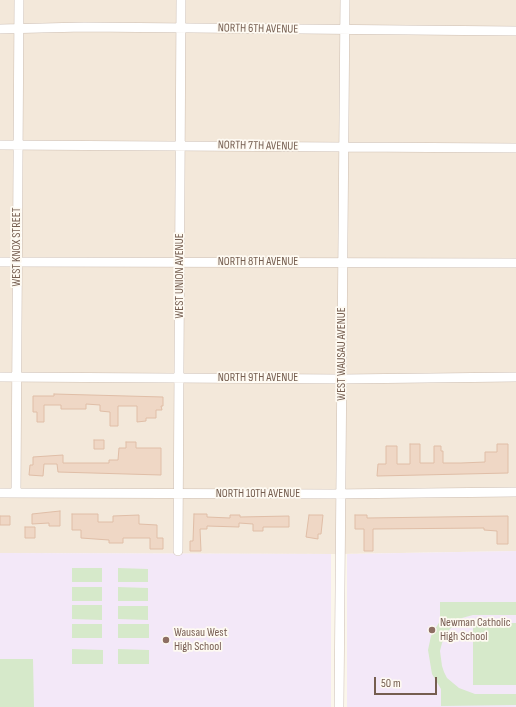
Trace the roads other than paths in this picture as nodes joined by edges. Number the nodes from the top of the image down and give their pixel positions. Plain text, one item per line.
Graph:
1 (19, 0) edge
2 (181, 0) edge
3 (345, 0) edge
4 (19, 28) junction
5 (0, 29) edge
6 (181, 29) junction
7 (345, 29) junction
8 (516, 31) edge
9 (0, 145) edge
10 (18, 145) junction
11 (180, 145) junction
12 (344, 147) junction
13 (516, 148) edge
14 (0, 262) edge
15 (17, 262) junction
16 (180, 262) junction
17 (343, 262) junction
18 (516, 263) edge
19 (516, 376) edge
20 (0, 377) edge
21 (16, 378) junction
22 (179, 378) junction
23 (342, 379) junction
24 (516, 492) edge
25 (0, 493) edge
26 (16, 493) junction
27 (178, 493) junction
28 (341, 494) junction
29 (178, 551) dead end
30 (339, 707) edge

1 - 4 street, WEST KNOX STREET
2 - 6 street, WEST UNION AVENUE
3 - 7 street, WEST WAUSAU AVENUE
4 - 5 street, NORTH 6TH AVENUE
4 - 6 street, NORTH 6TH AVENUE
4 - 10 street, WEST KNOX STREET
6 - 7 street, NORTH 6TH AVENUE
6 - 11 street, WEST UNION AVENUE
7 - 8 street, NORTH 6TH AVENUE
7 - 12 street, WEST WAUSAU AVENUE
9 - 10 street, NORTH 7TH AVENUE
10 - 11 street, NORTH 7TH AVENUE
10 - 15 street, WEST KNOX STREET
11 - 12 street, NORTH 7TH AVENUE
11 - 16 street, WEST UNION AVENUE
12 - 13 street, NORTH 7TH AVENUE
12 - 17 street, WEST WAUSAU AVENUE
14 - 15 street, NORTH 8TH AVENUE
15 - 16 street, NORTH 8TH AVENUE
15 - 21 street, WEST KNOX STREET
16 - 17 street, NORTH 8TH AVENUE
16 - 22 street, WEST UNION AVENUE
17 - 18 street, NORTH 8TH AVENUE
17 - 23 street, WEST WAUSAU AVENUE
19 - 23 street, NORTH 9TH AVENUE
20 - 21 street, NORTH 9TH AVENUE
21 - 22 street, NORTH 9TH AVENUE
21 - 26 street, WEST KNOX STREET
22 - 23 street, NORTH 9TH AVENUE
22 - 27 street, WEST UNION AVENUE
23 - 28 street, WEST WAUSAU AVENUE
24 - 28 street, NORTH 10TH AVENUE
25 - 26 street, NORTH 10TH AVENUE
26 - 27 street, NORTH 10TH AVENUE
27 - 28 street, NORTH 10TH AVENUE
27 - 29 street, WEST UNION AVENUE
28 - 30 street, WEST WAUSAU AVENUE

